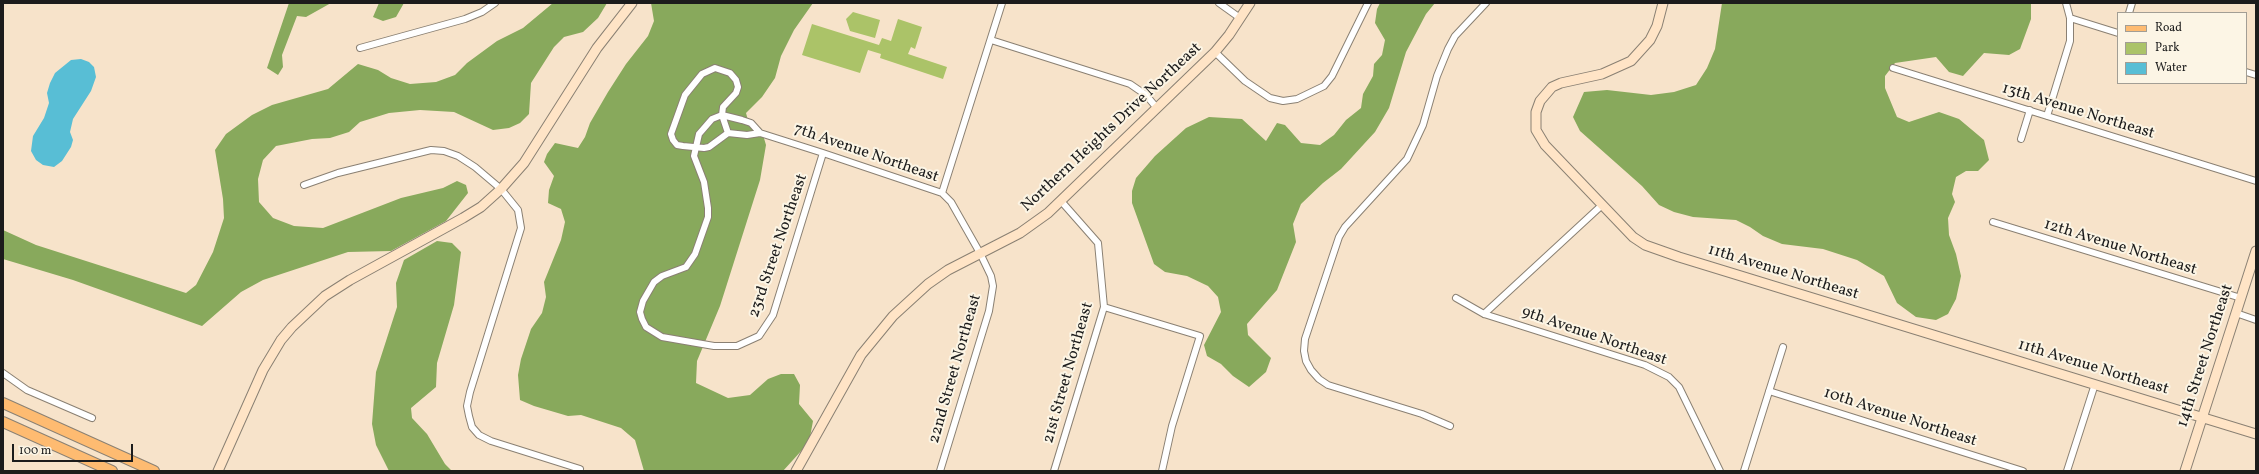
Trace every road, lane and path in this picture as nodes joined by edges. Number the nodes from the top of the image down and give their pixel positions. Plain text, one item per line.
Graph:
1 (495, 3) edge
2 (632, 3) edge
3 (1002, 3) edge
4 (1219, 3) edge
5 (1250, 3) edge
6 (1368, 3) edge
7 (1486, 3) edge
8 (1663, 3) edge
9 (2066, 3) edge
10 (1240, 18) junction
11 (2070, 18) junction
12 (2117, 33) edge
13 (990, 40) junction
14 (360, 48) dead end
15 (1215, 52) junction
16 (1892, 68) dead end
17 (1156, 108) junction
18 (2030, 110) junction
19 (722, 115) junction
20 (2047, 116) junction
21 (728, 133) junction
22 (760, 133) junction
23 (2021, 139) dead end
24 (696, 147) junction
25 (824, 153) junction
26 (2256, 181) edge
27 (304, 185) dead end
28 (501, 189) junction
29 (942, 193) junction
30 (1061, 201) junction
31 (1601, 206) junction
32 (1993, 222) dead end
33 (2256, 251) edge
34 (980, 253) junction
35 (1456, 298) dead end
36 (2240, 298) junction
37 (1104, 307) junction
38 (2236, 313) junction
39 (1484, 314) junction
40 (2256, 320) edge
41 (1783, 347) dead end
42 (3, 373) edge
43 (2095, 384) junction
44 (1769, 391) junction
45 (3, 403) edge
46 (2202, 417) junction
47 (92, 418) dead end
48 (3, 422) edge
49 (1450, 426) dead end
50 (2256, 434) edge
51 (580, 469) dead end
52 (112, 471) edge
53 (154, 471) edge
54 (218, 471) edge
55 (796, 471) edge
56 (940, 471) edge
57 (1054, 471) edge
58 (1162, 471) edge
59 (1720, 471) edge
60 (1744, 471) edge
61 (2024, 471) edge
62 (2067, 471) edge
63 (2185, 471) edge

1 - 14 street
2 - 28 street
3 - 13 street
4 - 10 street
5 - 10 street, Northern Heights Drive Northeast
6 - 15 street
7 - 49 street
8 - 31 street, 11th Avenue Northeast
9 - 11 street
10 - 15 street, Northern Heights Drive Northeast
11 - 12 street
11 - 20 street
13 - 17 street
13 - 29 street
15 - 17 street, Northern Heights Drive Northeast
16 - 18 street, 13th Avenue Northeast
17 - 30 street, Northern Heights Drive Northeast
18 - 20 street, 13th Avenue Northeast
18 - 23 street
19 - 21 street
19 - 22 street
19 - 24 street
19 - 24 street
20 - 26 street, 13th Avenue Northeast
21 - 22 street
21 - 24 street
22 - 25 street, 7th Avenue Northeast
24 - 25 street, 23rd Street Northeast
25 - 29 street, 7th Avenue Northeast
27 - 28 street
28 - 51 street
28 - 54 street
29 - 34 street, 7th Avenue Northeast
30 - 34 street, Northern Heights Drive Northeast
30 - 37 street, 21st Street Northeast
31 - 39 street
31 - 43 street, 11th Avenue Northeast
32 - 36 street, 12th Avenue Northeast
33 - 36 street, 14th Street Northeast
34 - 55 street, Northern Heights Drive Northeast
34 - 56 street, 22nd Street Northeast
35 - 39 street, 9th Avenue Northeast
36 - 38 street, 14th Street Northeast
37 - 57 street, 21st Street Northeast
37 - 58 street
38 - 40 street
38 - 46 street, 14th Street Northeast
39 - 59 street, 9th Avenue Northeast
41 - 44 street
42 - 47 street
43 - 46 street, 11th Avenue Northeast
43 - 62 street
44 - 60 street
44 - 61 street, 10th Avenue Northeast
45 - 53 main road
46 - 50 street, 11th Avenue Northeast
46 - 63 street, 14th Street Northeast
48 - 52 main road

